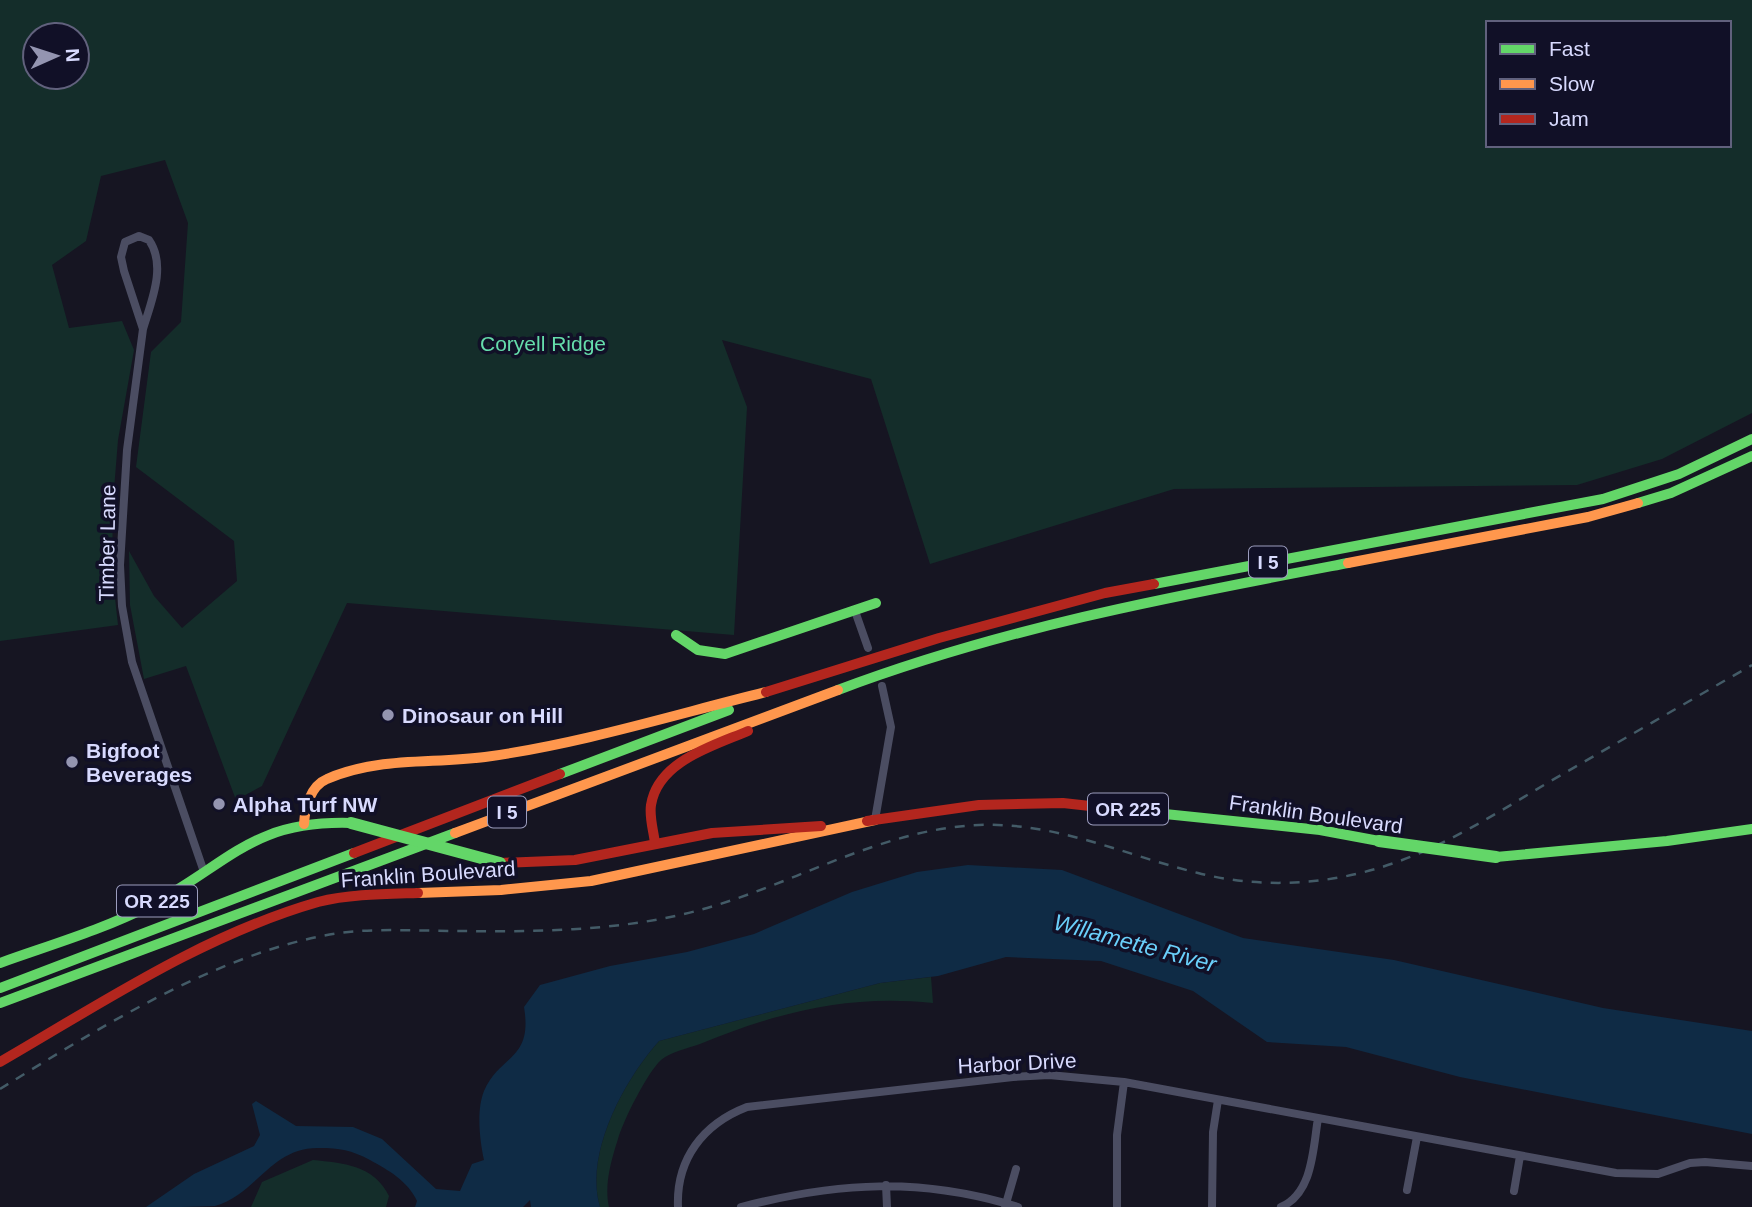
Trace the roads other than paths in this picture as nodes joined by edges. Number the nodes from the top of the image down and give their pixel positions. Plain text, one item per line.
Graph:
1 (143, 329) junction
2 (1752, 439) edge
3 (1752, 456) edge
4 (876, 603) dead end
5 (855, 611) junction
6 (676, 635) dead end
7 (868, 648) dead end
8 (861, 680) junction
9 (882, 686) dead end
10 (783, 688) junction
11 (875, 820) junction
12 (304, 824) junction
13 (1752, 829) edge
14 (655, 844) junction
15 (645, 870) junction
16 (204, 872) junction
17 (0, 963) edge
18 (0, 988) edge
19 (0, 1003) edge
20 (0, 1062) edge
21 (1124, 1082) junction
22 (1218, 1100) junction
23 (1318, 1118) junction
24 (1417, 1137) junction
25 (1520, 1156) junction
26 (1752, 1166) edge
27 (1016, 1169) dead end
28 (886, 1185) junction
29 (1407, 1190) dead end
30 (1514, 1191) dead end
31 (778, 1198) junction
32 (1006, 1205) edge
33 (678, 1207) edge
34 (741, 1207) edge
35 (780, 1207) edge
36 (887, 1207) edge
37 (1018, 1207) edge
38 (1118, 1207) edge
39 (1212, 1207) edge
40 (1281, 1207) edge

1 - 1 street, Timber Lane
1 - 16 street, Timber Lane
2 - 10 main road, I 5
3 - 8 main road, I 5
4 - 5 main road
5 - 6 main road
5 - 7 street
8 - 14 main road
8 - 19 main road, I 5
9 - 11 street
10 - 12 main road
10 - 18 main road, I 5
11 - 13 main road, Franklin Boulevard / OR 225, bridge
11 - 14 main road, Franklin Boulevard / OR 225
11 - 15 main road, Franklin Boulevard
12 - 14 main road, OR 225, bridge
12 - 16 main road, OR 225
14 - 15 main road
15 - 20 main road, Franklin Boulevard
16 - 17 main road, OR 225
21 - 22 street, Harbor Drive
21 - 33 street, Harbor Drive
21 - 38 street
22 - 23 street, Harbor Drive
22 - 39 street
23 - 24 street, Harbor Drive
23 - 40 street
24 - 25 street, Harbor Drive
24 - 29 street
25 - 26 street, Harbor Drive
25 - 30 street
27 - 32 street
28 - 31 street
28 - 32 street
28 - 36 street
31 - 34 street
31 - 35 street
32 - 37 street

